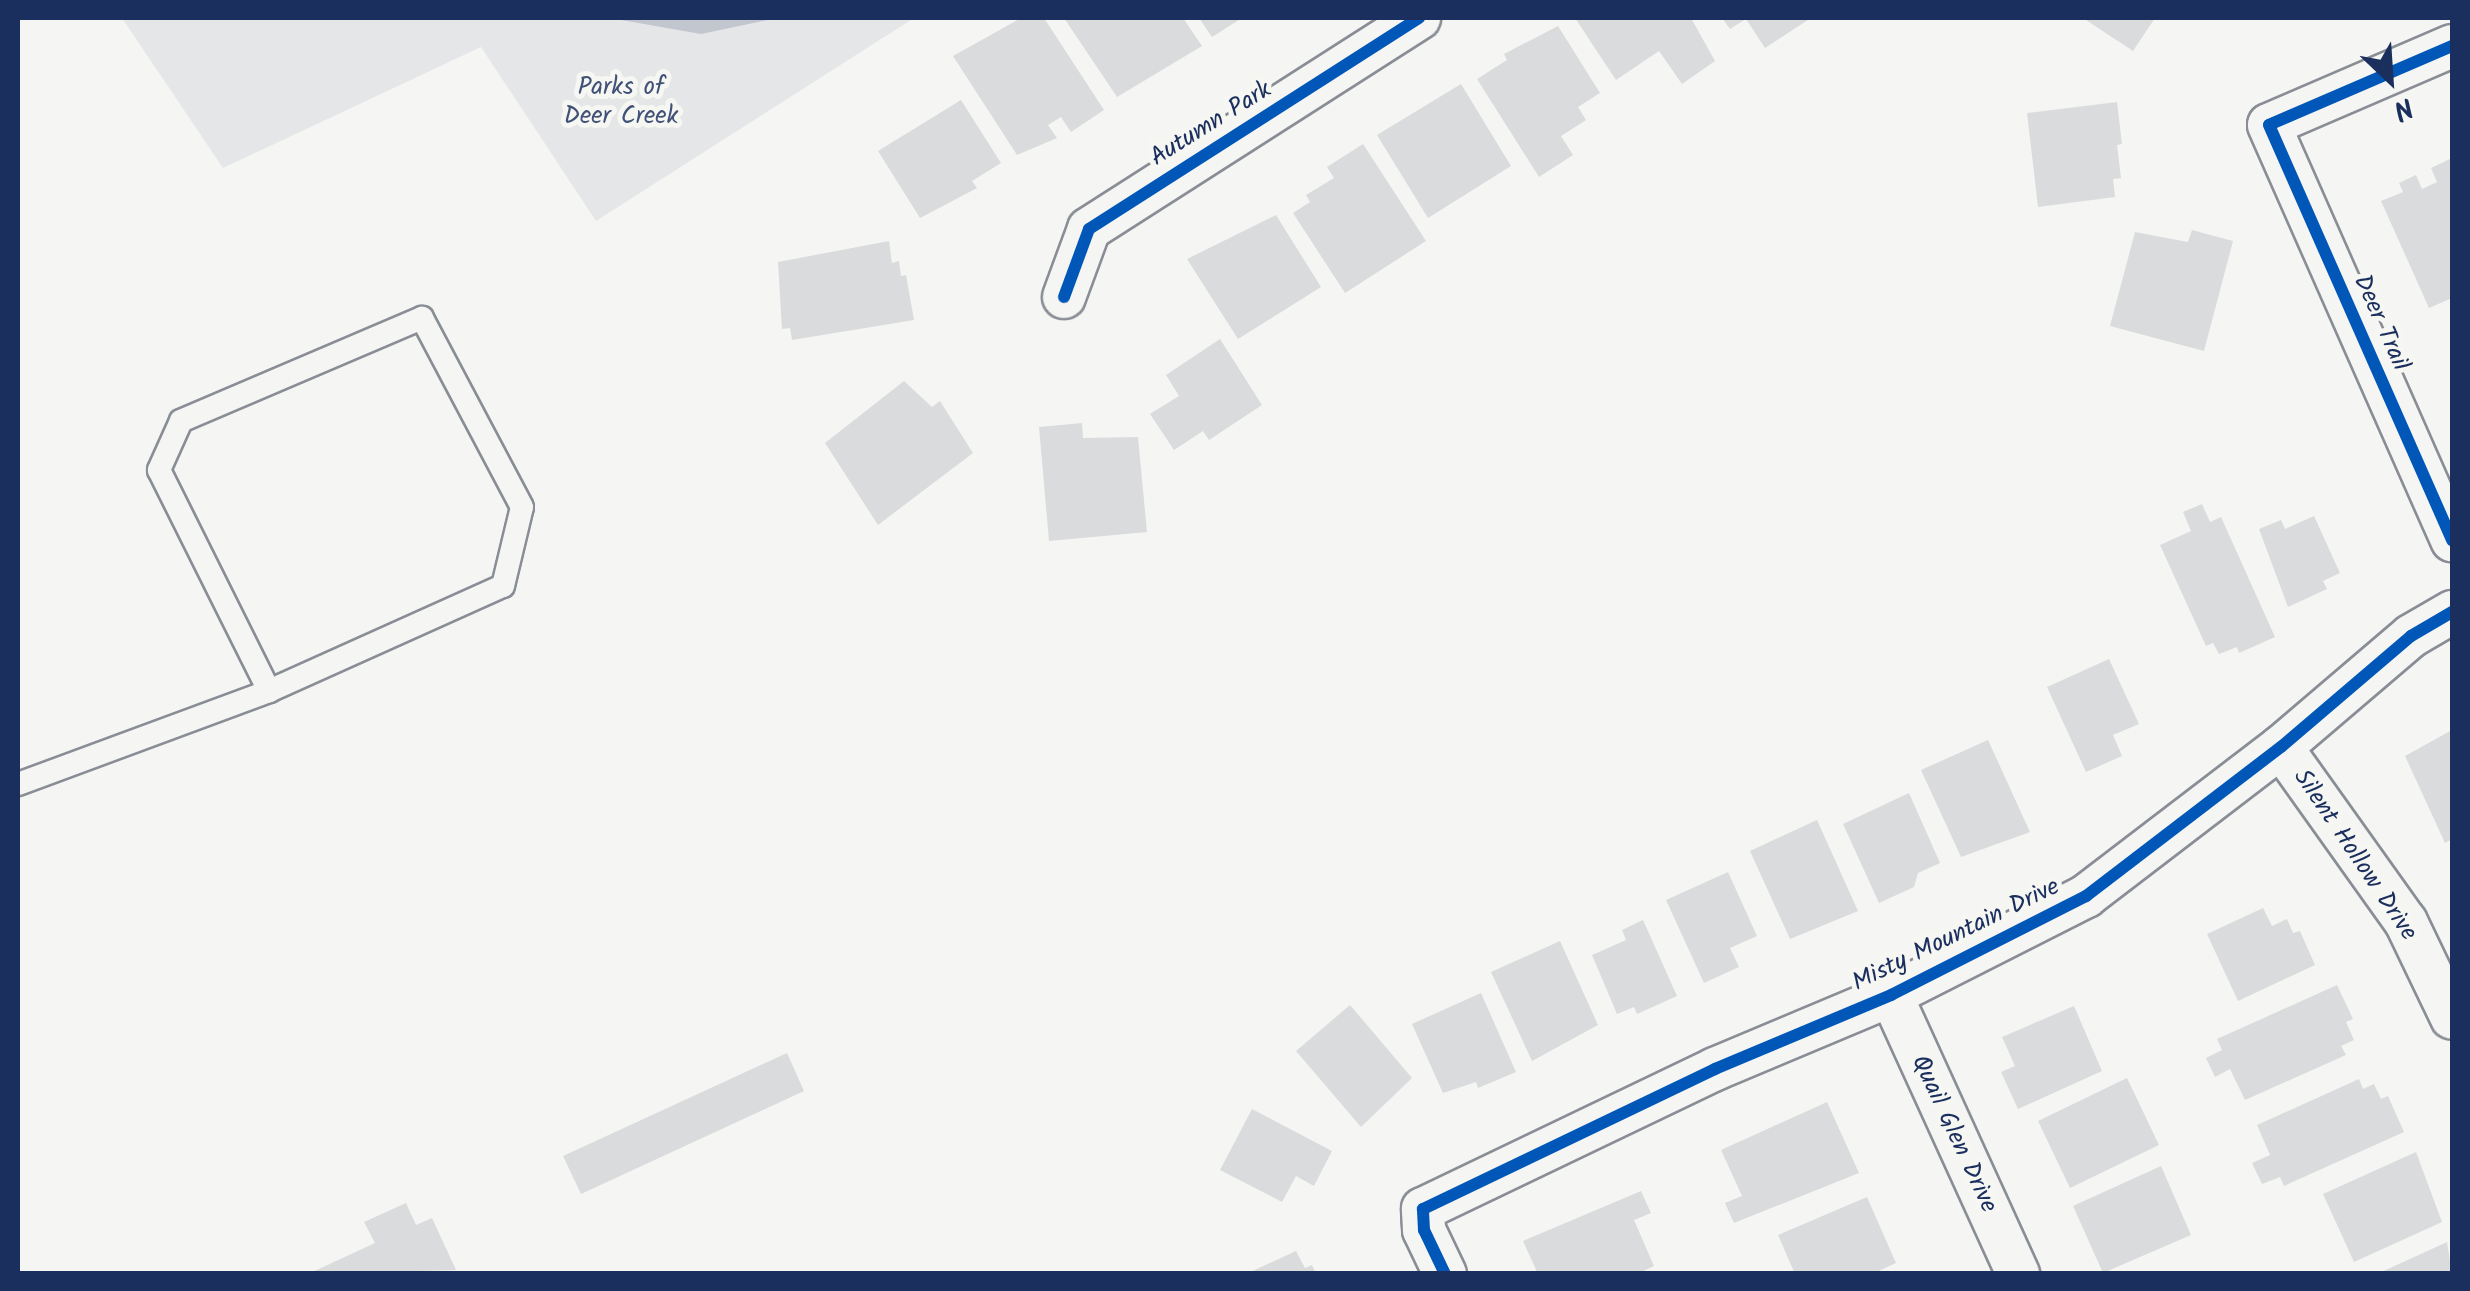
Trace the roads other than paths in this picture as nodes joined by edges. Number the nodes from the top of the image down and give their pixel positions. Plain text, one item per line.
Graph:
1 (1418, 18) edge
2 (2452, 46) edge
3 (1064, 297) dead end
4 (2452, 540) edge
5 (2452, 612) edge
6 (269, 691) junction
7 (2280, 747) junction
8 (18, 784) edge
9 (1891, 996) junction
10 (2452, 1018) edge
11 (1445, 1274) edge
12 (2018, 1274) edge

1 - 3 street, Autumn Park
2 - 4 street, Deer Trail
5 - 7 street, Misty Mountain Drive
6 - 6 lane
6 - 8 lane
7 - 9 street, Misty Mountain Drive
7 - 10 street, Silent Hollow Drive
9 - 11 street, Misty Mountain Drive
9 - 12 street, Quail Glen Drive

